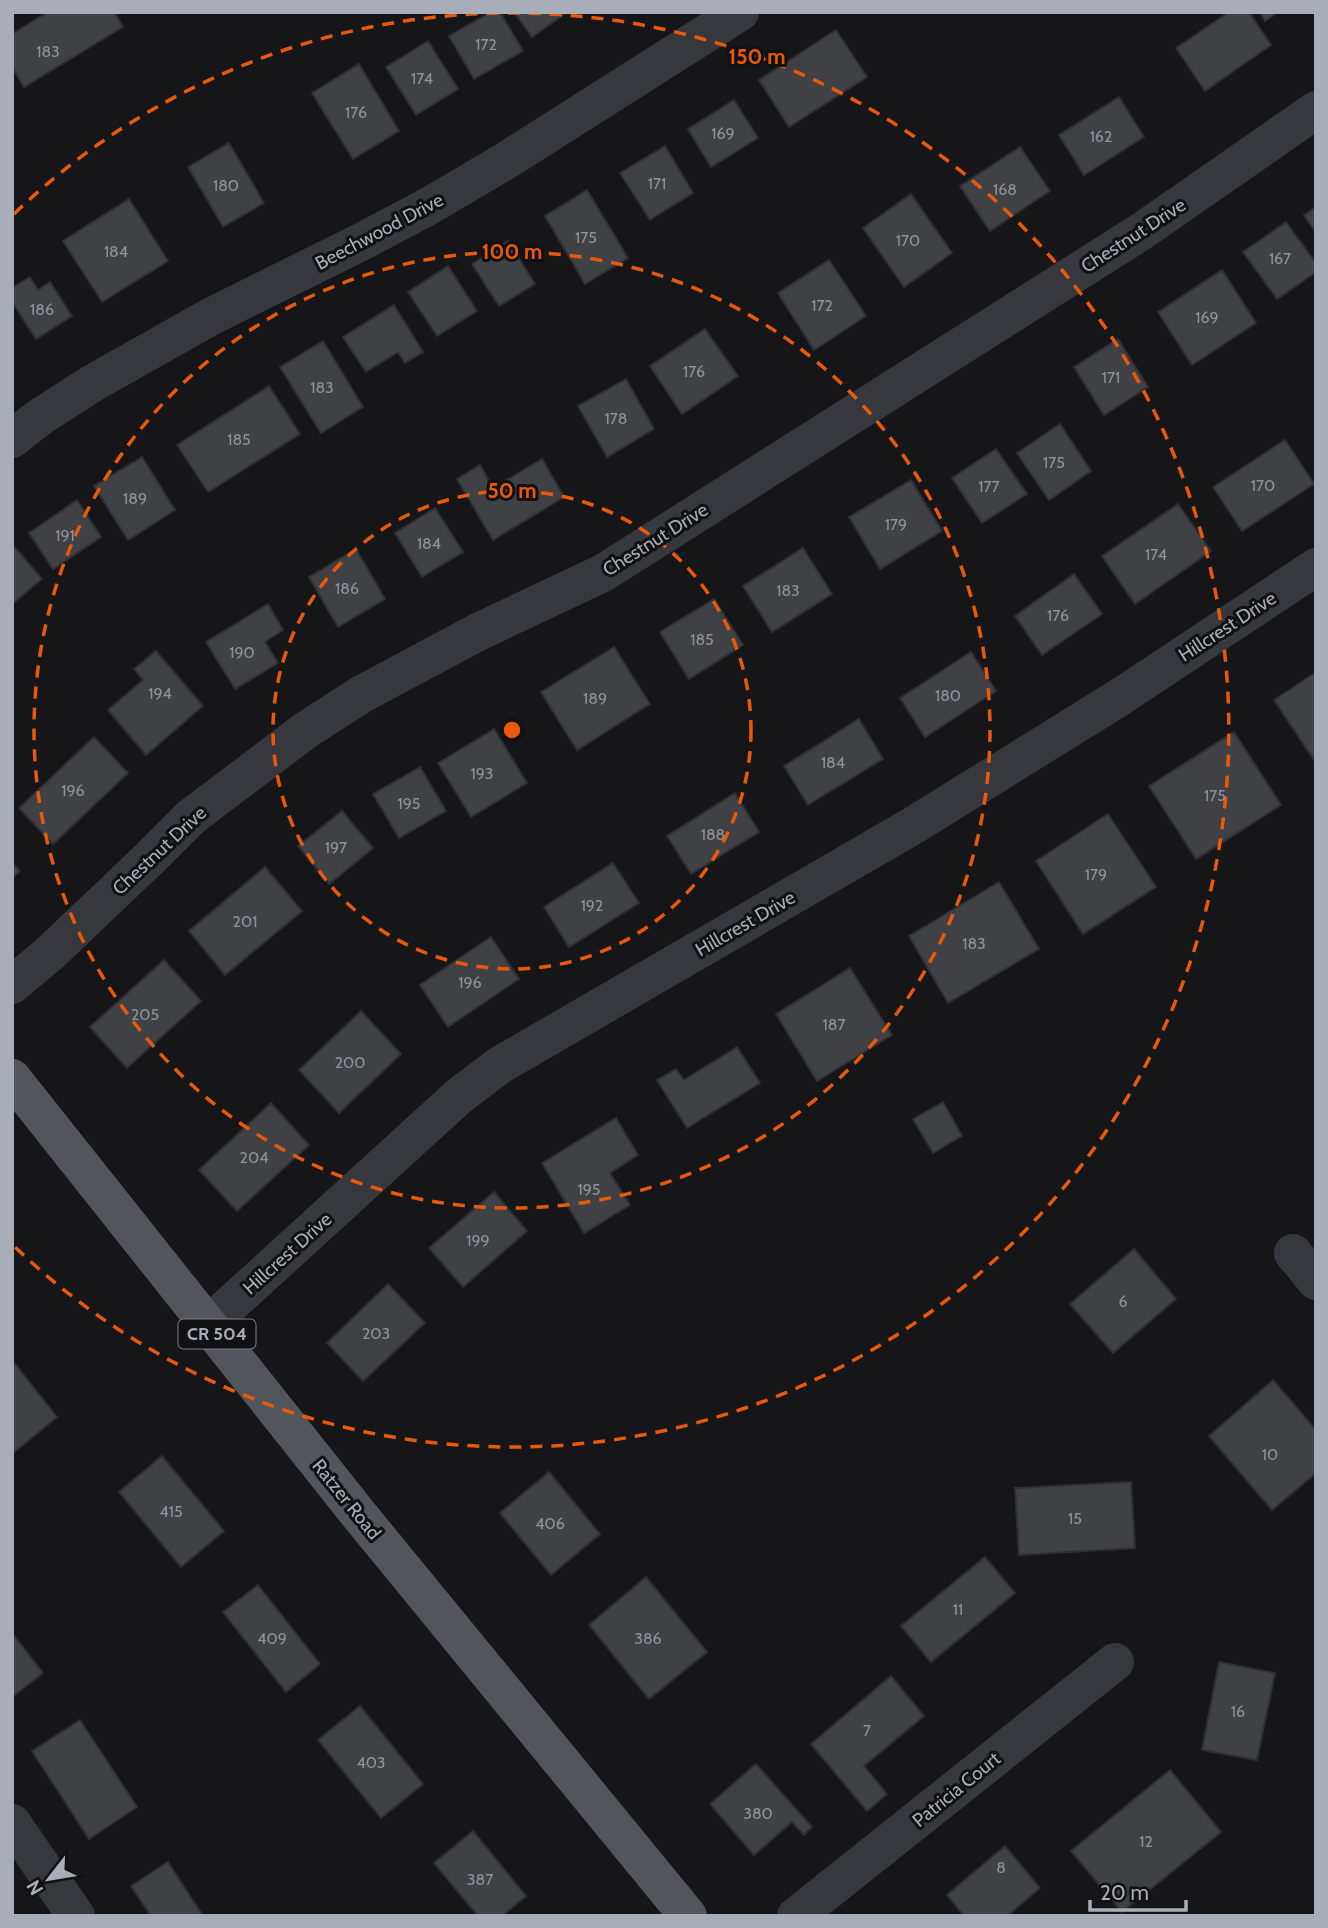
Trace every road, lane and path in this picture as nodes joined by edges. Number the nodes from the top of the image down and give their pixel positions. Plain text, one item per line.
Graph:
1 (740, 12) edge
2 (1316, 110) edge
3 (12, 439) edge
4 (1316, 567) edge
5 (12, 985) edge
6 (12, 1077) edge
7 (209, 1324) junction
8 (1115, 1662) dead end
9 (12, 1823) edge
10 (76, 1916) edge
11 (688, 1916) edge
12 (796, 1916) edge

1 - 3 street, Beechwood Drive
2 - 5 street, Chestnut Drive
4 - 7 street, Hillcrest Drive
6 - 7 main road, Ratzer Road / CR 504
7 - 11 main road, Ratzer Road / CR 504
8 - 12 street, Patricia Court
9 - 10 street

